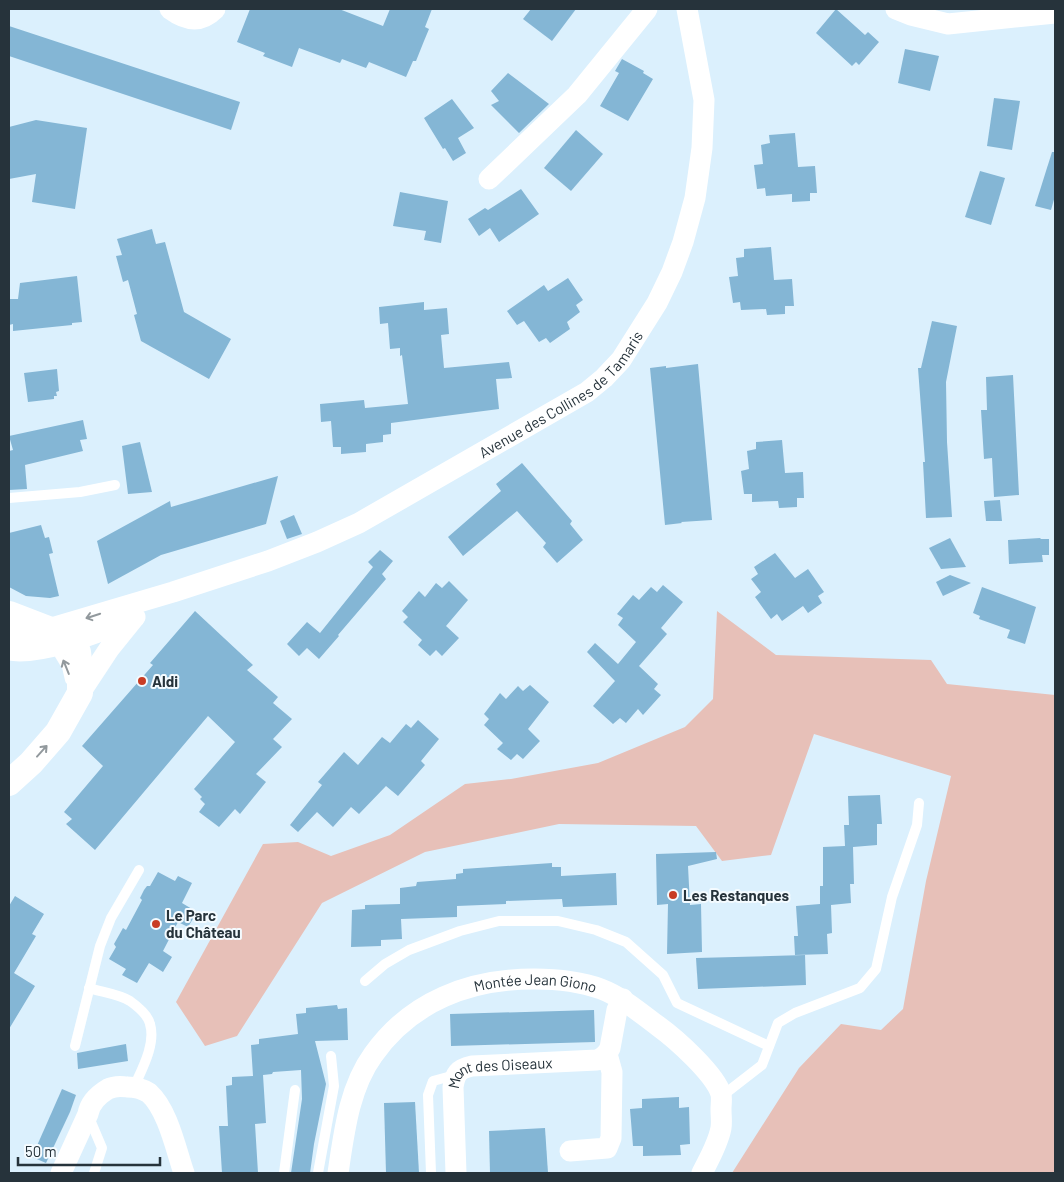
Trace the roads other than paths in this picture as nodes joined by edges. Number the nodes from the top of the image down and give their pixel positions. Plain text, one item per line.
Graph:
1 (170, 9) edge
2 (215, 9) edge
3 (647, 9) edge
4 (687, 9) edge
5 (896, 9) edge
6 (1055, 14) edge
7 (489, 179) dead end
8 (115, 485) dead end
9 (9, 498) edge
10 (173, 592) junction
11 (9, 614) edge
12 (134, 617) junction
13 (53, 637) junction
14 (9, 638) edge
15 (9, 650) edge
16 (74, 703) junction
17 (9, 783) edge
18 (919, 803) dead end
19 (139, 870) dead end
20 (364, 980) dead end
21 (89, 988) junction
22 (623, 999) junction
23 (75, 1046) dead end
24 (769, 1046) junction
25 (608, 1054) junction
26 (331, 1056) dead end
27 (455, 1075) junction
28 (134, 1087) junction
29 (295, 1090) dead end
30 (722, 1096) junction
31 (88, 1114) junction
32 (570, 1152) dead end
33 (61, 1173) edge
34 (94, 1173) edge
35 (184, 1173) edge
36 (284, 1173) edge
37 (318, 1173) edge
38 (338, 1173) edge
39 (431, 1173) edge
40 (456, 1173) edge
41 (702, 1173) edge

1 - 2 street
3 - 7 street
4 - 10 street, Avenue des Collines de Tamaris
5 - 6 street
8 - 9 lane
10 - 12 street, Avenue des Collines de Tamaris
10 -> 13 street, Avenue des Collines de Tamaris
11 - 13 street
12 - 13 street, Avenue des Collines de Tamaris
12 - 16 street, Avenue des Collines de Tamaris
13 - 14 street, Avenue des Collines de Tamaris
13 - 15 street, Avenue des Collines de Tamaris
16 -> 13 street
17 -> 16 street
18 - 24 lane
19 - 21 lane
20 - 24 lane
21 - 23 lane
21 - 28 lane
22 - 25 street
22 - 30 street, Montée Jean Giono
22 - 38 street, Montée Jean Giono
24 - 30 lane
25 - 27 street, Mont des Oiseaux
25 - 32 street
26 - 37 lane
27 - 39 lane
27 - 40 street, Mont des Oiseaux
28 - 31 street
28 - 35 street
29 - 36 lane
30 - 41 street
31 - 33 street
31 - 34 lane

